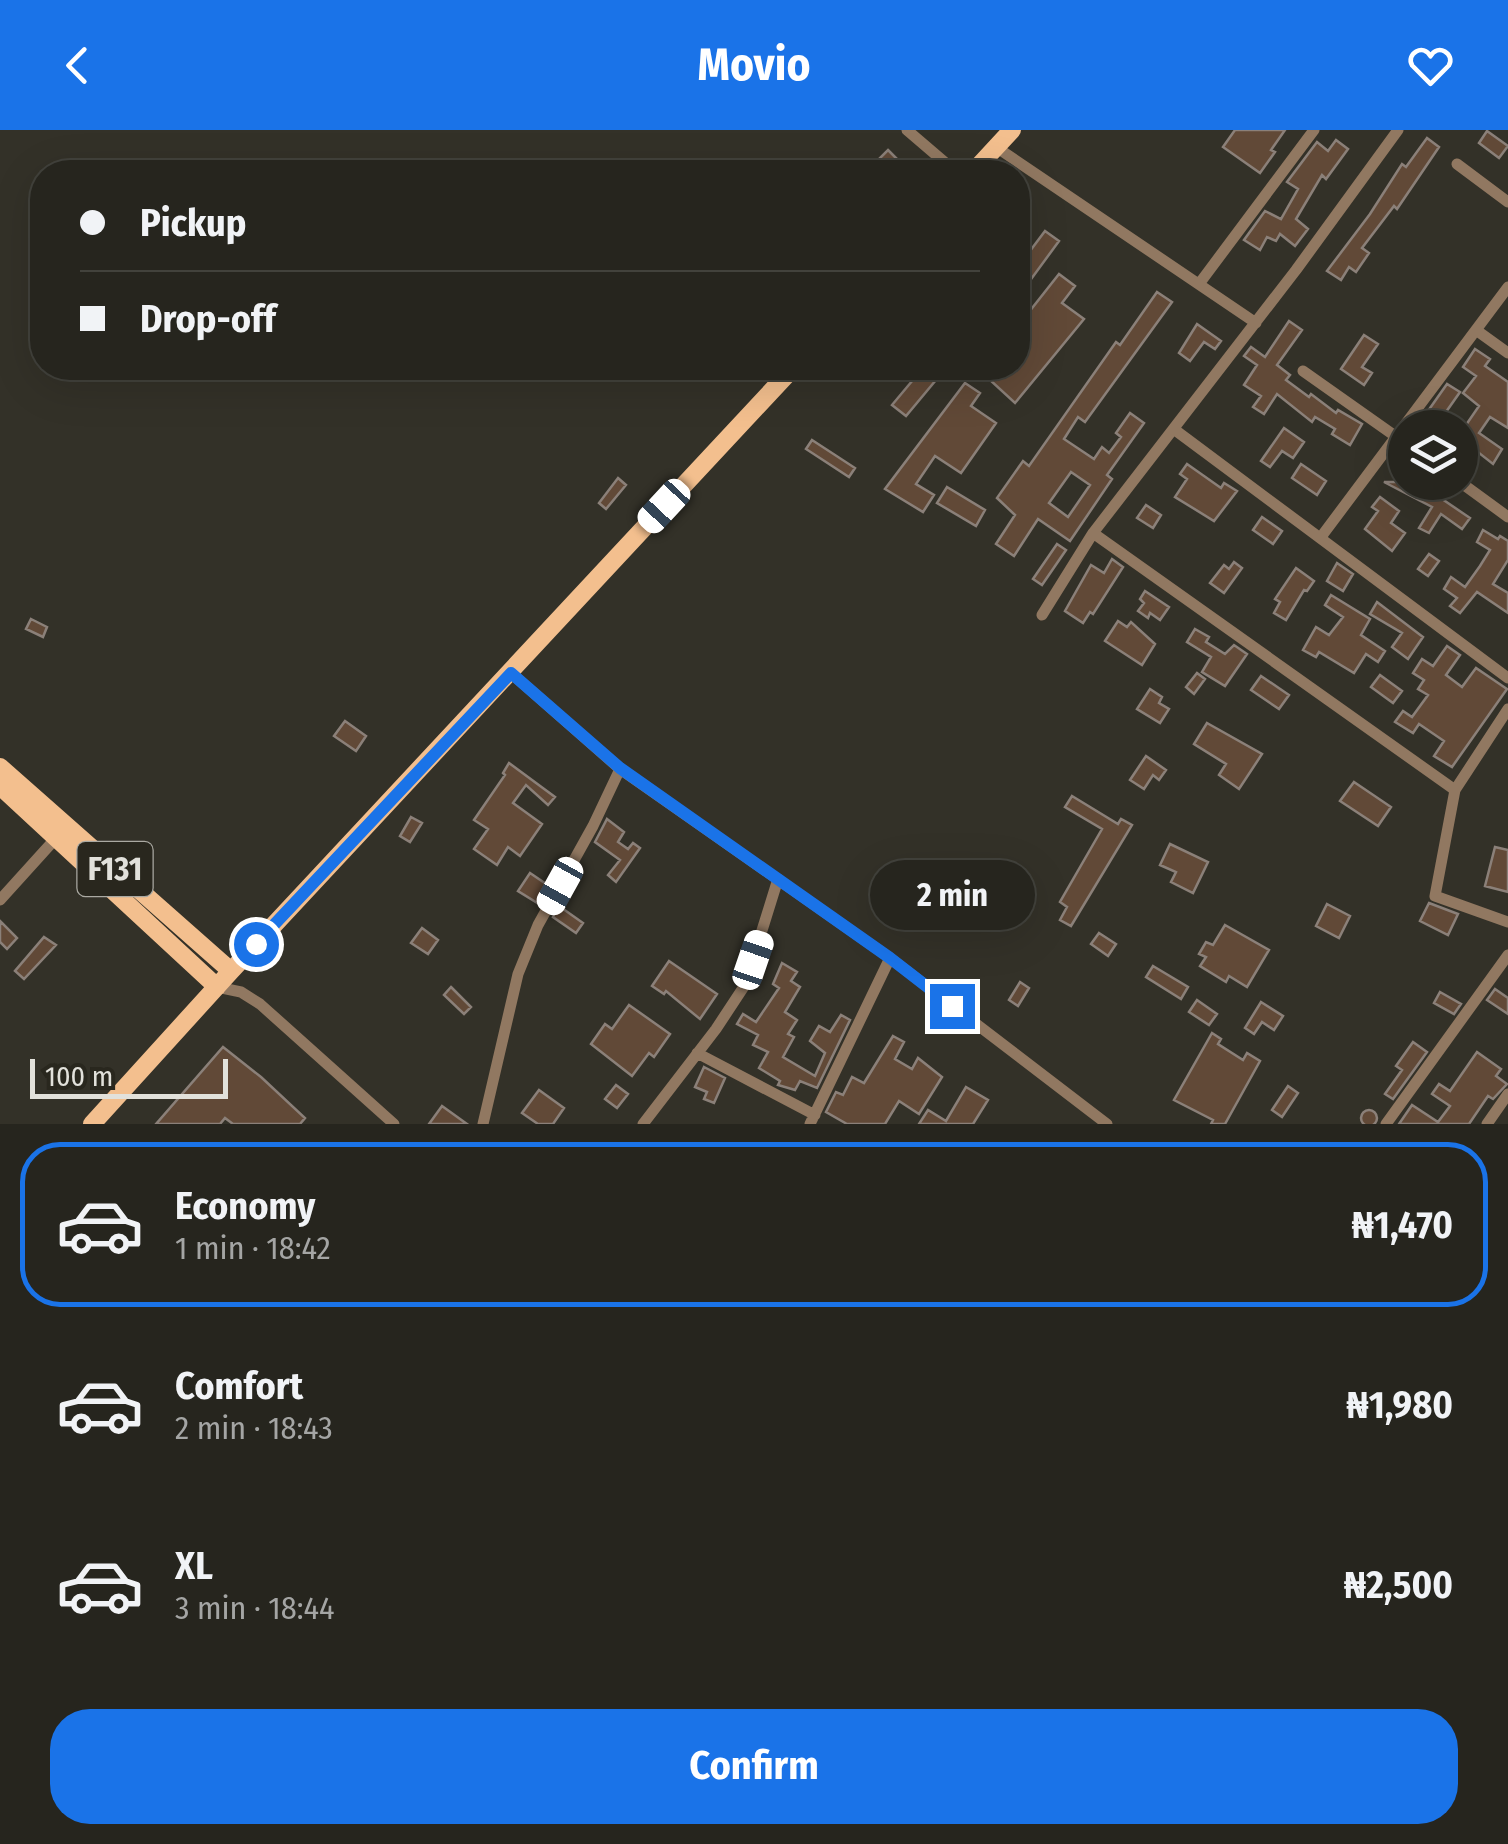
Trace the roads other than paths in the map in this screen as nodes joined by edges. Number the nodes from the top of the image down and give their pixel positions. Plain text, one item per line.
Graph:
1 (907, 130) edge
2 (1012, 130) edge
3 (1314, 130) edge
4 (1398, 130) edge
5 (996, 147) junction
6 (942, 160) edge
7 (985, 160) edge
8 (1015, 160) edge
9 (1458, 164) dead end
10 (1030, 170) edge
11 (1508, 202) edge
12 (1199, 284) junction
13 (1508, 287) edge
14 (1256, 322) junction
15 (1476, 330) junction
16 (1508, 353) edge
17 (1303, 370) dead end
18 (782, 380) edge
19 (1420, 410) edge
20 (1174, 430) junction
21 (1388, 430) edge
22 (1388, 454) edge
23 (1478, 495) edge
24 (1508, 517) edge
25 (1094, 533) junction
26 (1321, 537) junction
27 (1042, 614) dead end
28 (511, 673) junction
29 (1508, 678) edge
30 (1508, 710) edge
31 (0, 767) edge
32 (620, 768) junction
33 (0, 786) edge
34 (1456, 790) junction
35 (57, 837) junction
36 (778, 879) junction
37 (0, 900) edge
38 (1508, 922) edge
39 (1508, 955) edge
40 (890, 958) junction
41 (231, 970) junction
42 (217, 986) junction
43 (697, 1054) junction
44 (1508, 1094) edge
45 (812, 1120) edge
46 (92, 1124) edge
47 (394, 1124) edge
48 (483, 1124) edge
49 (642, 1124) edge
50 (1107, 1124) edge
51 (1386, 1124) edge
52 (1487, 1124) edge

1 - 6 street
2 - 5 main road
3 - 12 street
4 - 14 street
5 - 7 main road
5 - 8 street
9 - 11 street
10 - 12 street
12 - 14 street
13 - 15 street
14 - 20 street
15 - 16 street
15 - 19 street
17 - 21 street
18 - 28 main road
20 - 25 street
20 - 26 street
22 - 26 street
23 - 24 street
25 - 27 street
25 - 34 street
26 - 29 street
28 - 32 street
28 - 41 main road
30 - 34 street
31 - 41 main road, F131
32 - 36 street
32 - 48 street
33 - 35 main road, F131
34 - 38 street
35 - 37 street
35 - 42 main road, F131
36 - 40 street
36 - 43 street
39 - 51 street
40 - 45 street
40 - 50 street
41 - 42 main road
42 - 46 main road
42 - 47 street
43 - 45 street
43 - 49 street
44 - 52 street

